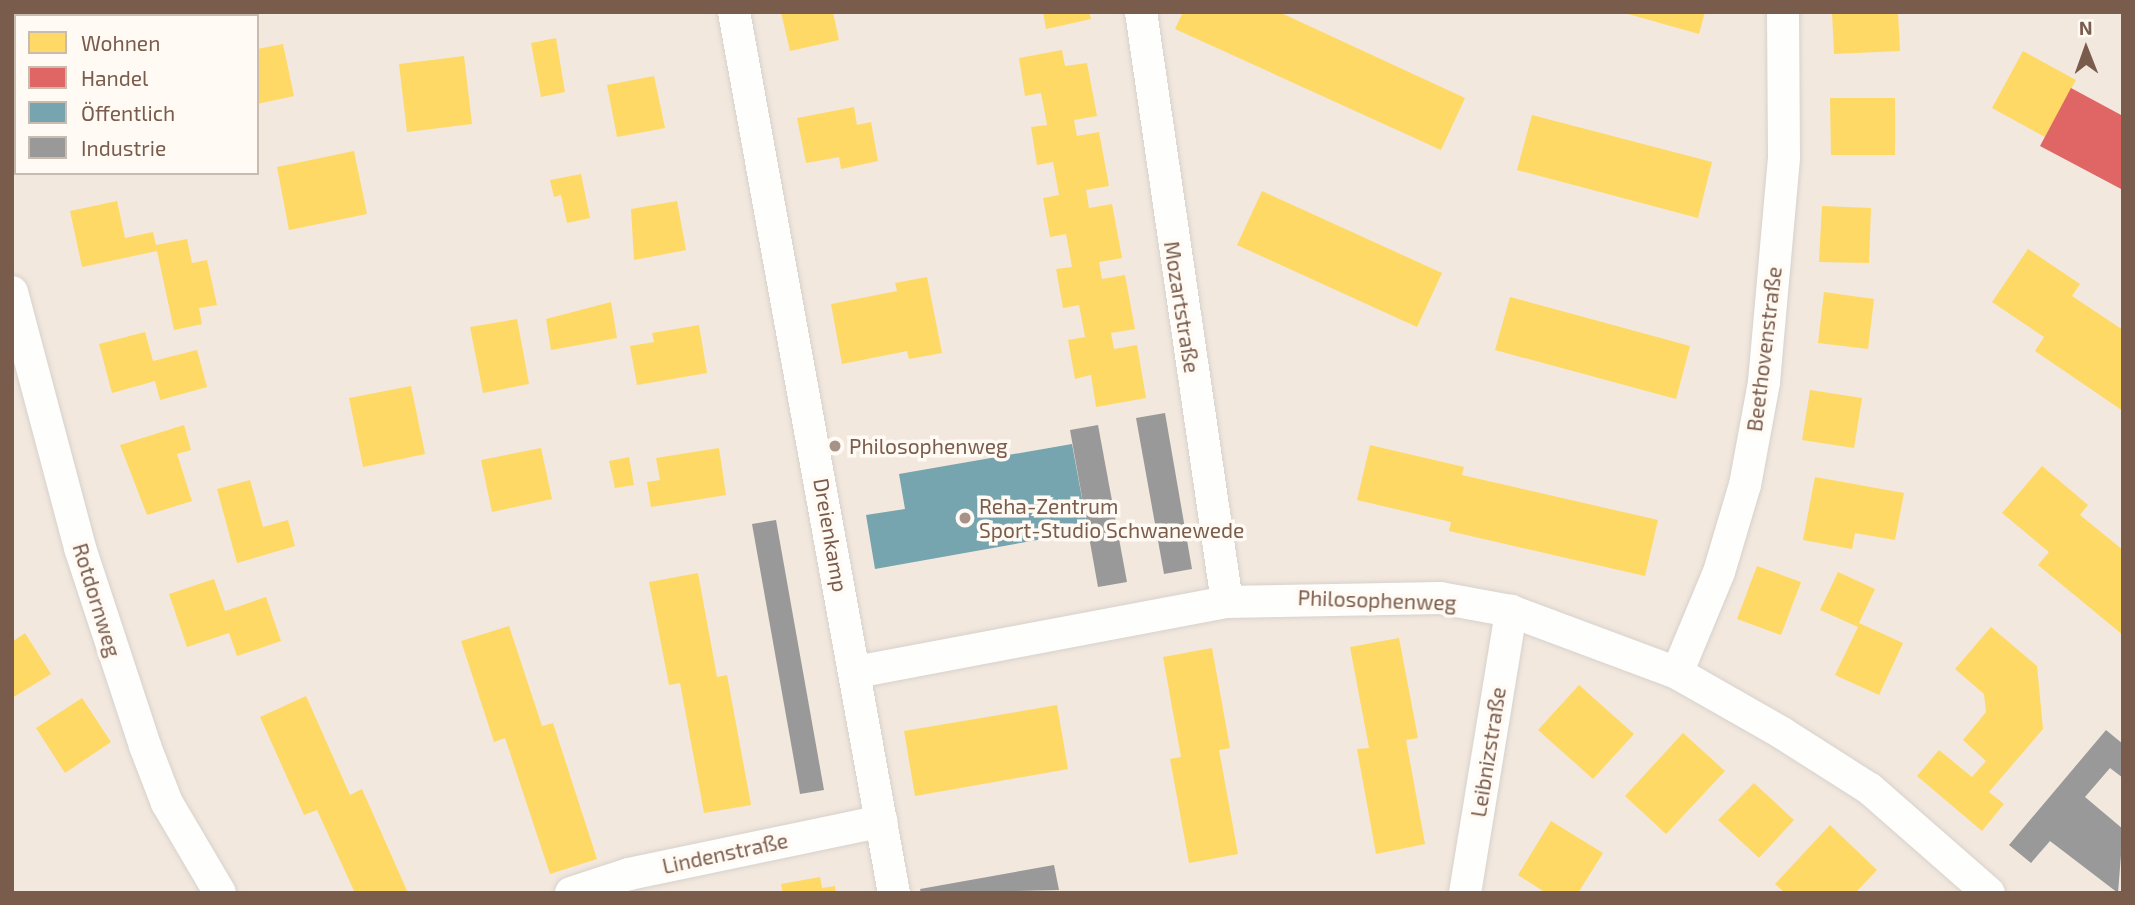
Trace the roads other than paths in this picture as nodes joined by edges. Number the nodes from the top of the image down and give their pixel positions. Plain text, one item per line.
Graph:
1 (734, 12) edge
2 (1141, 12) edge
3 (1783, 12) edge
4 (12, 292) edge
5 (1227, 602) junction
6 (1511, 611) junction
7 (856, 673) junction
8 (1677, 673) junction
9 (882, 821) junction
10 (220, 893) edge
11 (571, 893) edge
12 (894, 893) edge
13 (1465, 893) edge
14 (1989, 893) edge

1 - 7 street, Dreienkamp
2 - 5 street, Mozartstraße
3 - 8 street, Beethovenstraße
4 - 10 street, Rotdornweg
5 - 6 street, Philosophenweg
5 - 7 street, Philosophenweg
6 - 8 street, Philosophenweg
6 - 13 street, Leibnizstraße
7 - 9 street, Dreienkamp
8 - 14 street, Philosophenweg
9 - 11 street, Lindenstraße
9 - 12 street, Dreienkamp

